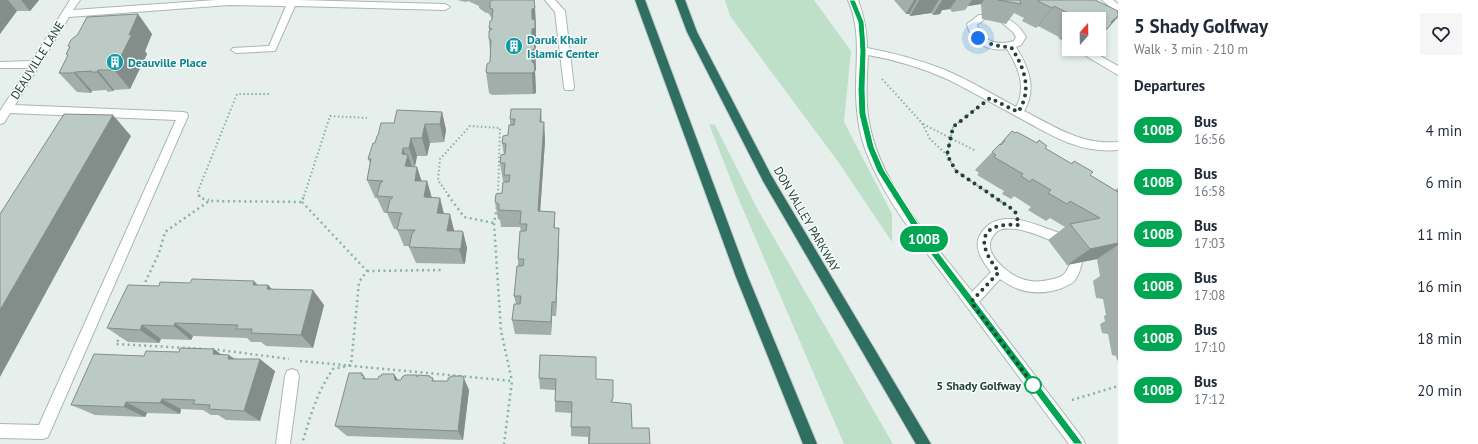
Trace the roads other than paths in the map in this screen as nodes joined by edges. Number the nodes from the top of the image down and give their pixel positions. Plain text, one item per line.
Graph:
1 (75, 0) edge
2 (550, 0) edge
3 (640, 0) edge
4 (680, 0) edge
5 (852, 0) edge
6 (1107, 0) edge
7 (293, 2) edge
8 (445, 7) dead end
9 (1118, 9) edge
10 (66, 14) junction
11 (982, 17) dead end
12 (1006, 22) edge
13 (1011, 47) junction
14 (236, 50) dead end
15 (863, 51) junction
16 (1092, 56) edge
17 (35, 64) junction
18 (0, 65) edge
19 (1118, 71) edge
20 (569, 86) dead end
21 (7, 109) junction
22 (1018, 112) junction
23 (0, 120) edge
24 (1118, 146) edge
25 (1058, 238) dead end
26 (1076, 263) dead end
27 (999, 272) junction
28 (971, 302) junction
29 (292, 376) dead end
30 (0, 430) edge
31 (283, 444) edge
32 (810, 444) edge
33 (924, 444) edge
34 (1078, 444) edge

1 - 10 street, DEAUVILLE LANE
2 - 20 street
3 - 32 highway
4 - 33 highway, DON VALLEY PARKWAY
5 - 15 street
6 - 9 street
7 - 8 street
7 - 10 street
7 - 14 street
10 - 17 street, DEAUVILLE LANE
11 - 13 street
12 - 13 street
13 - 22 street
15 - 22 street
15 - 28 street
16 - 19 street
17 - 18 street
17 - 21 street, DEAUVILLE LANE
21 - 23 street, DEAUVILLE LANE
21 - 30 street
22 - 24 street
25 - 27 street
26 - 27 street
27 - 28 street
28 - 34 street
29 - 31 street

